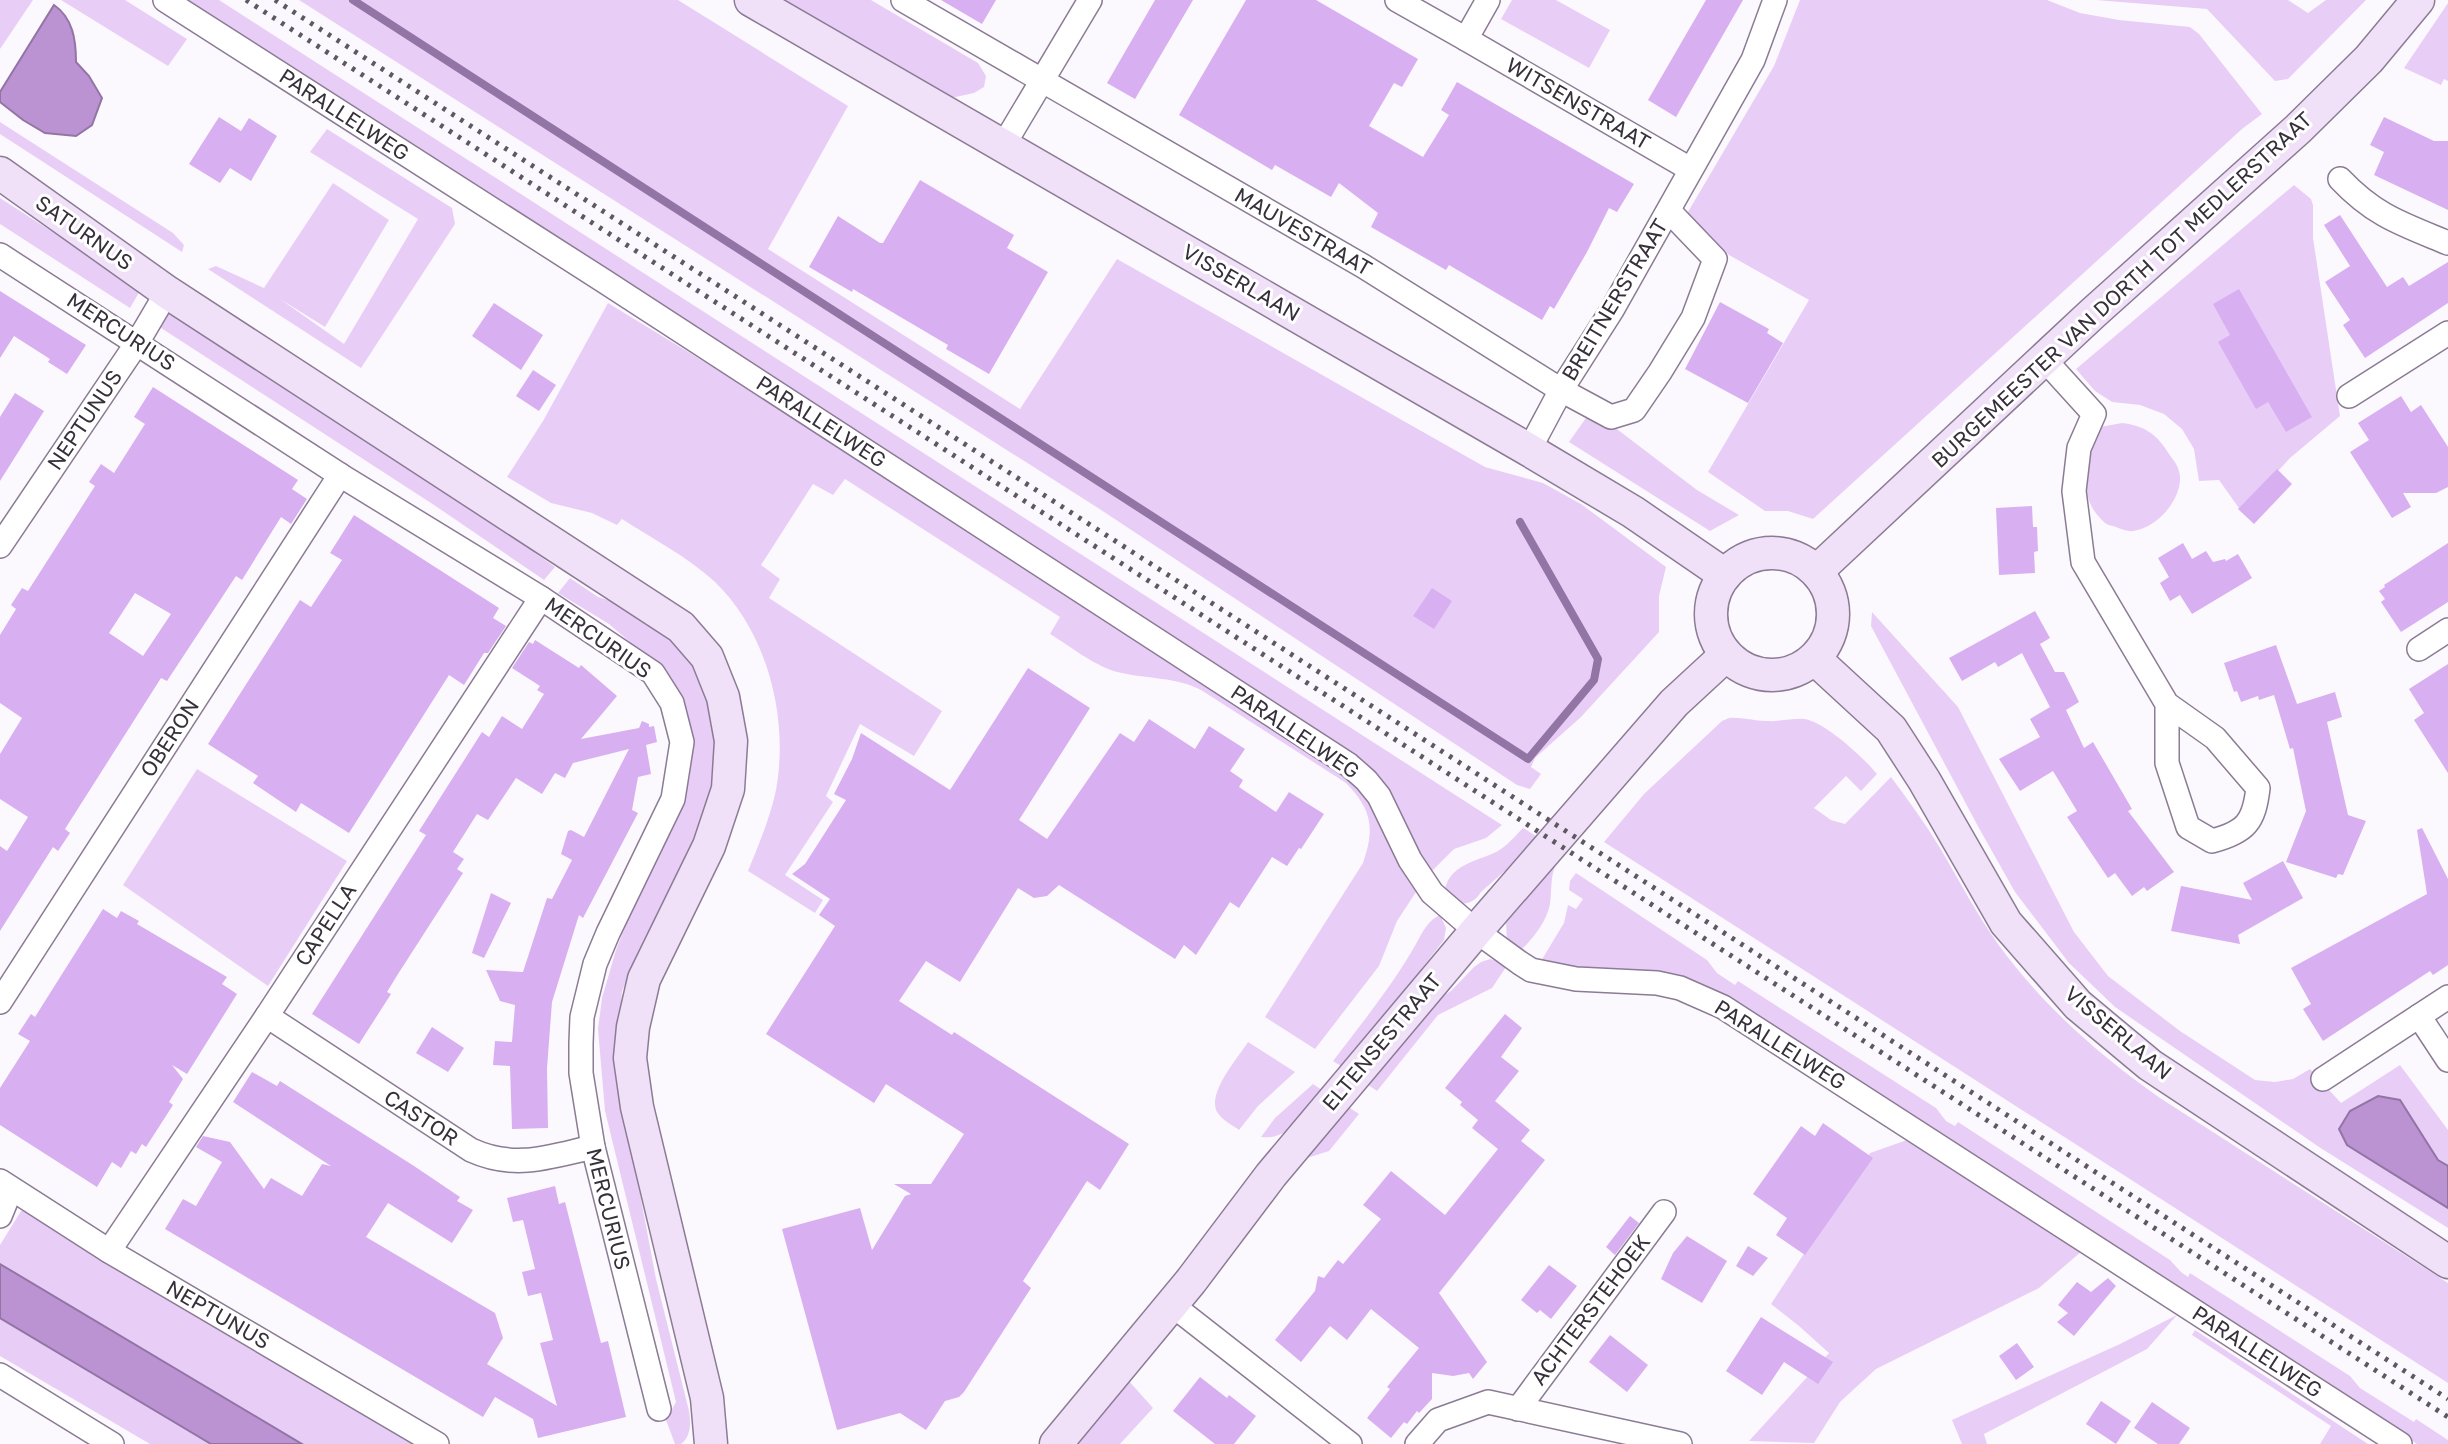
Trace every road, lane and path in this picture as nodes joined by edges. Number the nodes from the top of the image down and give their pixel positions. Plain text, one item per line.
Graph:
1 (165, 0) edge
2 (751, 0) edge
3 (903, 0) edge
4 (1090, 0) edge
5 (1397, 0) edge
6 (1488, 0) edge
7 (1775, 0) edge
8 (2418, 0) edge
9 (1466, 39) junction
10 (1041, 81) junction
11 (1003, 146) junction
12 (1690, 169) junction
13 (0, 173) edge
14 (2340, 179) dead end
15 (1669, 211) junction
16 (2448, 243) edge
17 (0, 255) edge
18 (167, 292) junction
19 (2448, 333) edge
20 (137, 343) junction
21 (2044, 359) junction
22 (1561, 390) junction
23 (2349, 396) dead end
24 (1529, 450) junction
25 (340, 475) junction
26 (0, 546) edge
27 (1817, 571) junction
28 (1725, 575) junction
29 (541, 598) junction
30 (2448, 630) edge
31 (2419, 649) dead end
32 (1726, 655) junction
33 (1815, 659) junction
34 (2167, 704) junction
35 (1476, 931) junction
36 (2448, 996) edge
37 (0, 1002) edge
38 (267, 1016) junction
39 (2419, 1016) junction
40 (2448, 1060) edge
41 (2323, 1079) dead end
42 (593, 1147) junction
43 (6, 1185) edge
44 (1664, 1212) dead end
45 (0, 1216) edge
46 (109, 1251) junction
47 (2448, 1262) edge
48 (1171, 1304) junction
49 (0, 1375) edge
50 (659, 1409) dead end
51 (1518, 1409) junction
52 (112, 1444) edge
53 (438, 1444) edge
54 (711, 1444) edge
55 (1056, 1444) edge
56 (1350, 1444) edge
57 (1417, 1444) edge
58 (1679, 1444) edge
59 (2400, 1444) edge

1 - 35 street, PARALLELWEG
2 - 11 street, VISSERLAAN
3 - 10 street, MAUVESTRAAT
4 - 10 street
5 - 9 street, WITSENSTRAAT
6 - 9 street
7 - 12 street, BREITNERSTRAAT
8 - 21 street, BURGEMEESTER VAN DORTH TOT MEDLERSTRAAT
9 - 12 street, WITSENSTRAAT
10 - 11 street
10 - 22 street, MAUVESTRAAT
11 - 24 street, VISSERLAAN
12 - 15 street, BREITNERSTRAAT
13 - 18 street, SATURNUS
14 - 16 street
15 - 22 street, BREITNERSTRAAT
15 - 22 street, BREITNERSTRAAT
17 - 20 street, MERCURIUS
18 - 20 street, NEPTUNUS
18 - 54 street
19 - 23 street
20 - 25 street, MERCURIUS
20 - 26 street, NEPTUNUS
21 - 27 street, BURGEMEESTER VAN DORTH TOT MEDLERSTRAAT
21 - 34 street
22 - 24 street, BREITNERSTRAAT
24 - 28 street, VISSERLAAN
25 - 29 street, MERCURIUS
25 - 37 street, OBERON
27 - 28 street
27 - 33 street
28 - 32 street
29 - 38 street, CAPELLA
29 - 42 street, MERCURIUS
30 - 31 street
32 - 33 street
32 - 35 street, ELTENSESTRAAT
33 - 47 street, VISSERLAAN
34 - 34 street
35 - 48 street, ELTENSESTRAAT
35 - 59 street, PARALLELWEG
36 - 39 street
38 - 42 street, CASTOR
38 - 46 street, CAPELLA
39 - 40 street
39 - 41 street
42 - 50 street, MERCURIUS
43 - 45 street
43 - 46 street, NEPTUNUS
44 - 51 street, ACHTERSTEHOEK
46 - 53 street, NEPTUNUS
48 - 55 street, ELTENSESTRAAT
48 - 56 street
49 - 52 street
51 - 57 street, ACHTERSTEHOEK
51 - 58 street, ACHTERSTEHOEK

